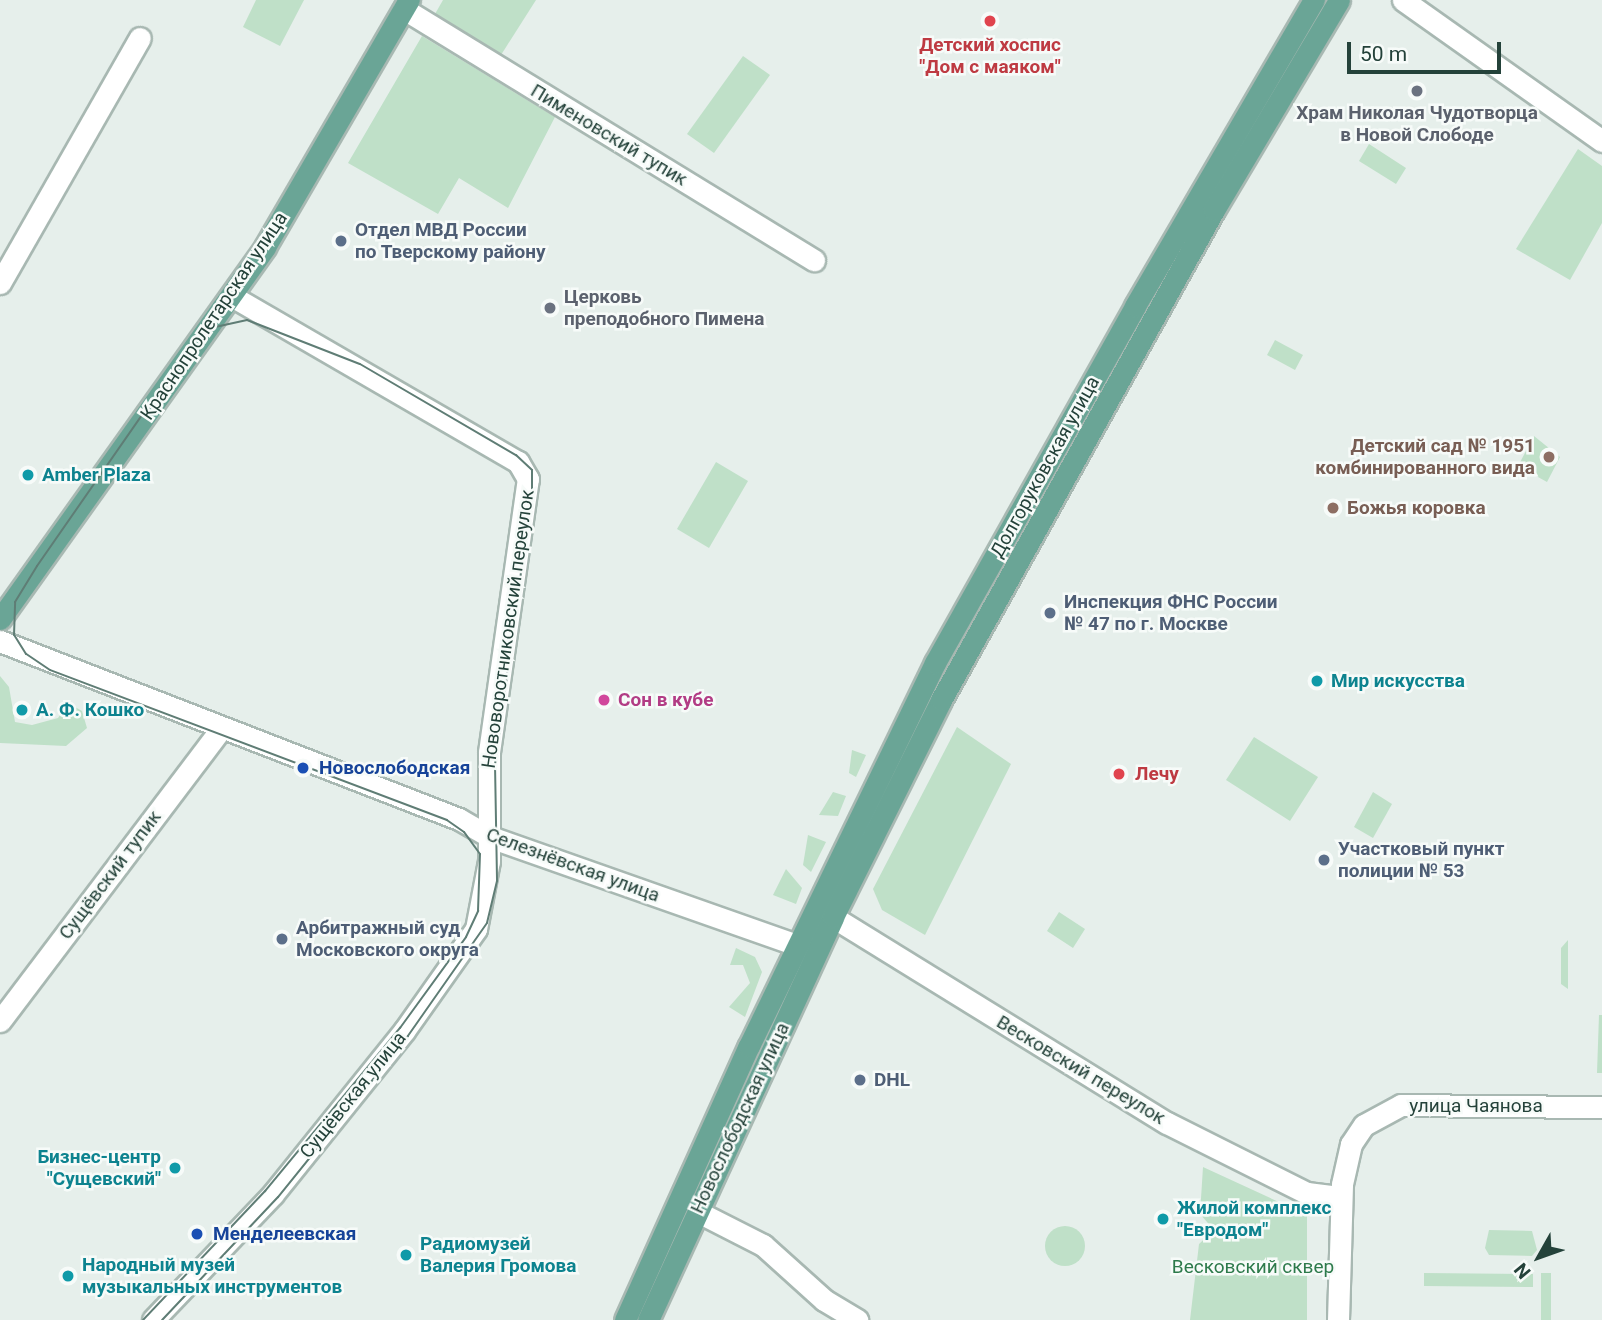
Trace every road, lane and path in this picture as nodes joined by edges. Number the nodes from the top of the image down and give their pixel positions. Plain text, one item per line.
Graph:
1 (1314, 0) edge
2 (1339, 0) edge
3 (1403, 0) edge
4 (406, 5) edge
5 (140, 38) dead end
6 (1602, 141) edge
7 (814, 260) dead end
8 (0, 283) edge
9 (232, 296) junction
10 (0, 620) edge
11 (0, 641) edge
12 (221, 729) junction
13 (490, 837) junction
14 (833, 917) junction
15 (797, 944) junction
16 (0, 1021) edge
17 (1602, 1107) edge
18 (1341, 1197) junction
19 (698, 1212) junction
20 (153, 1320) edge
21 (625, 1320) edge
22 (648, 1320) edge
23 (858, 1320) edge
24 (1338, 1320) edge

1 - 15 main road, Долгоруковская улица
2 - 14 main road, Долгоруковская улица
3 - 6 street
4 - 7 street, Пименовский тупик
4 - 9 main road, Краснопролетарская улица
5 - 8 street
9 - 10 main road, Краснопролетарская улица
9 - 13 street, Нововоротниковский переулок
11 - 12 street, Селезнёвская улица
12 - 13 street, Селезнёвская улица
12 - 16 street, Сущёвский тупик
13 - 15 street, Селезнёвская улица
13 - 20 street, Сущёвская улица
14 - 18 street, Весковский переулок
14 - 19 main road, Новослободская улица
15 - 21 main road, Новослободская улица
17 - 18 street, улица Чаянова
18 - 24 street
19 - 22 main road, Новослободская улица
19 - 23 street

